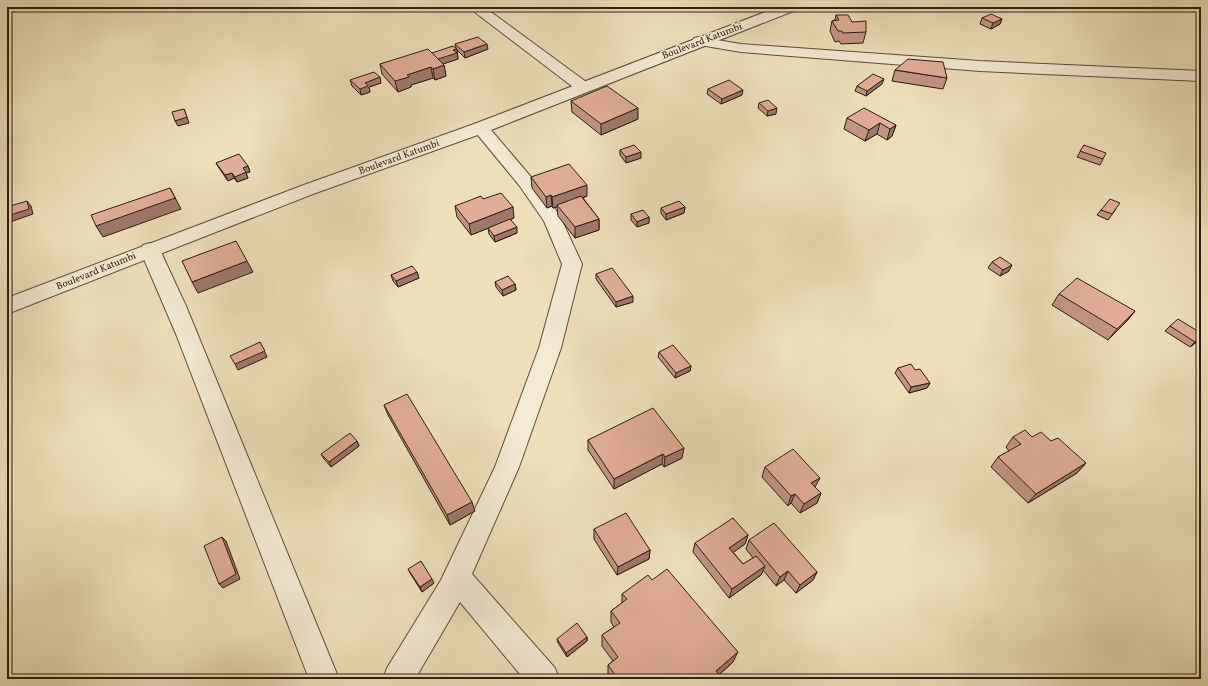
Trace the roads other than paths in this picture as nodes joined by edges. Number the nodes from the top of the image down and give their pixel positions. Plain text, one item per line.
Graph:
1 (474, 7) edge
2 (791, 7) edge
3 (699, 41) junction
4 (1201, 76) edge
5 (583, 87) junction
6 (480, 128) junction
7 (150, 250) junction
8 (7, 306) edge
9 (457, 578) junction
10 (324, 679) edge
11 (398, 679) edge
12 (544, 679) edge

1 - 5 street
2 - 3 street, Boulevard Katumbi
3 - 4 street
3 - 5 street, Boulevard Katumbi
5 - 6 street, Boulevard Katumbi
6 - 7 street, Boulevard Katumbi
6 - 9 street
7 - 8 street, Boulevard Katumbi
7 - 10 street
9 - 11 street
9 - 12 street

